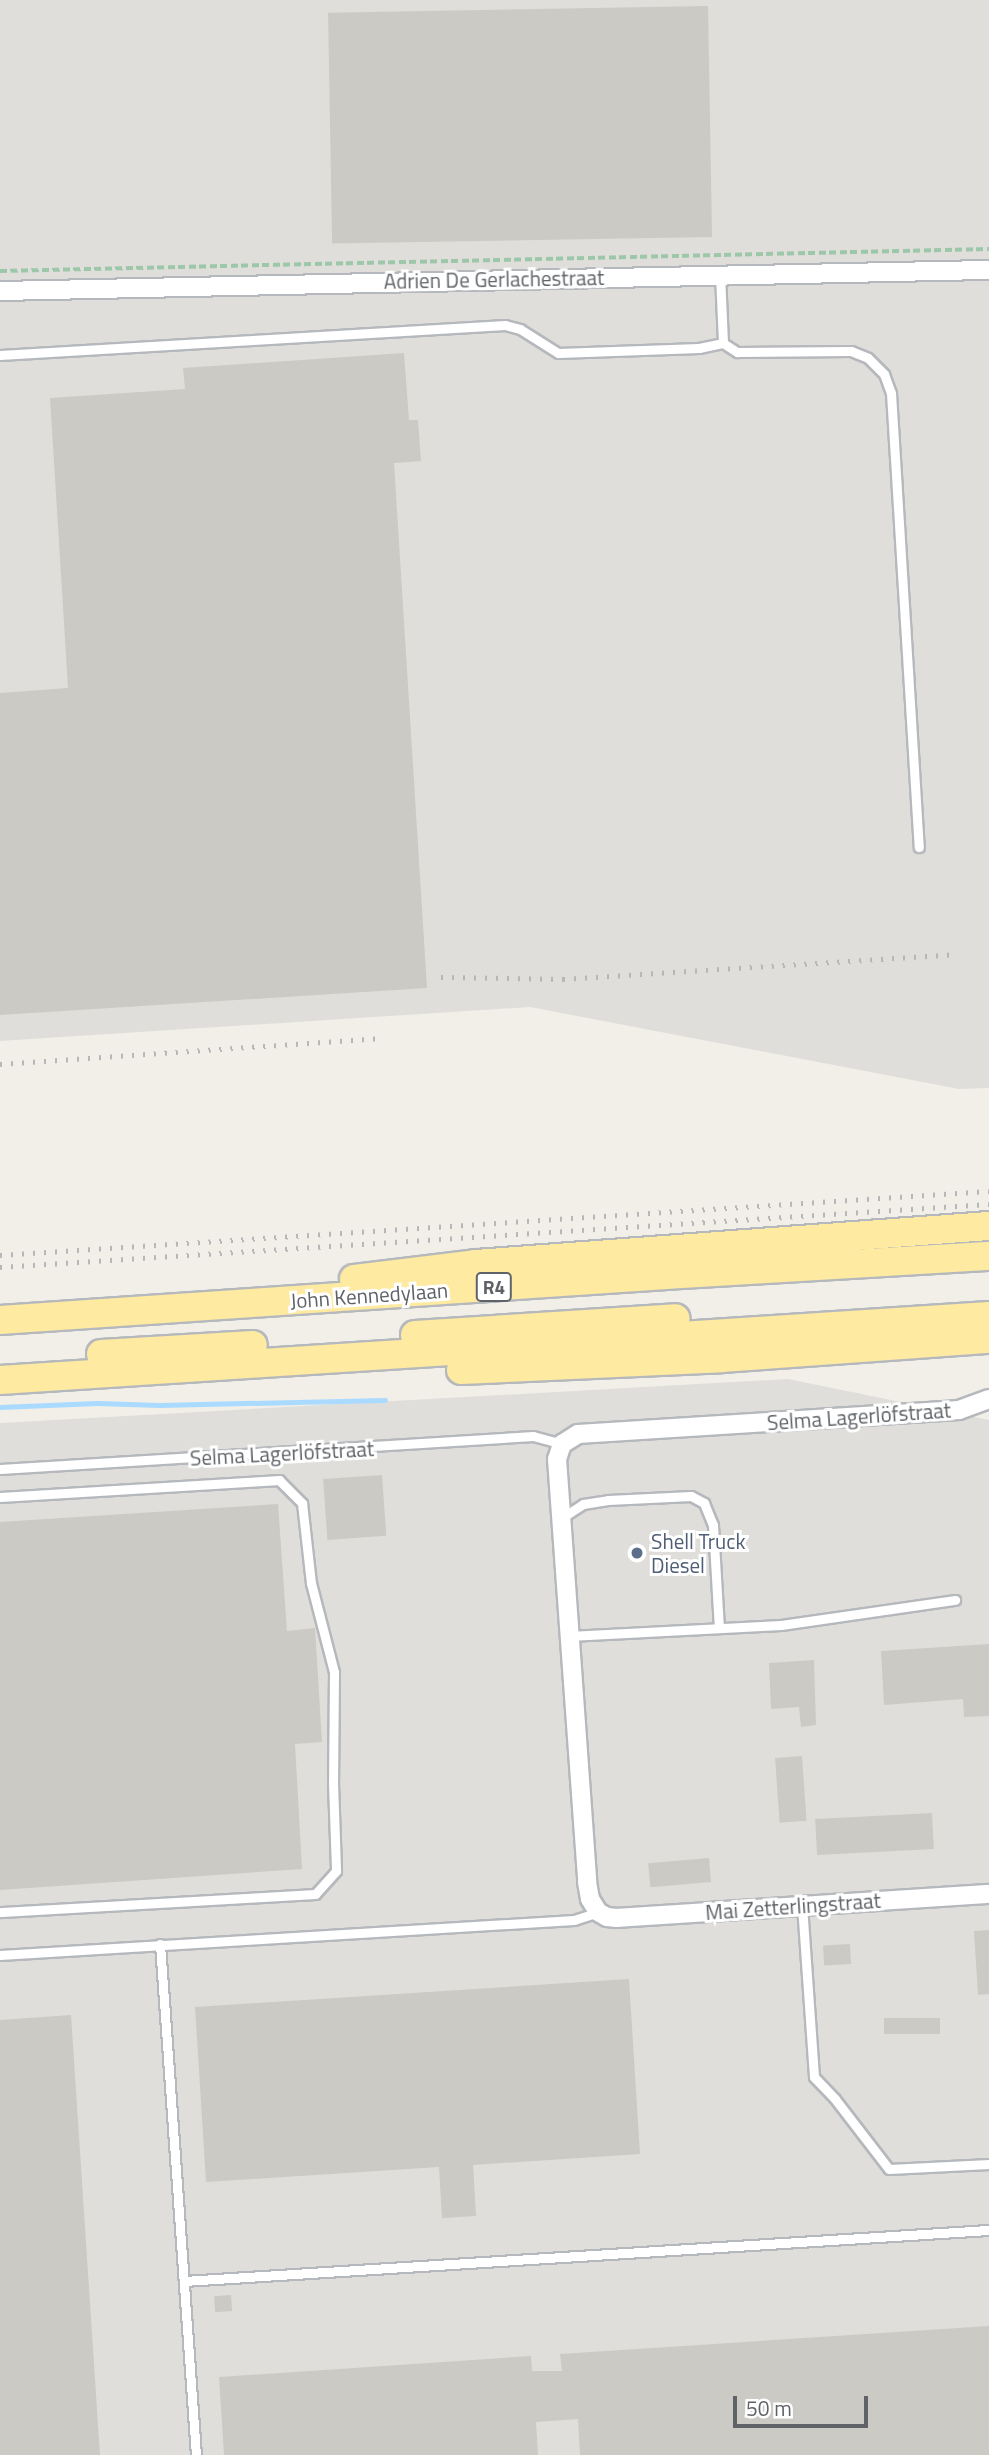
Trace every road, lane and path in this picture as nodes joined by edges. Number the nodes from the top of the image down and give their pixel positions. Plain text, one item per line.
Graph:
1 (989, 249) edge
2 (989, 270) edge
3 (0, 271) edge
4 (720, 274) junction
5 (0, 290) edge
6 (723, 343) junction
7 (0, 355) edge
8 (919, 847) dead end
9 (989, 1226) edge
10 (989, 1256) edge
11 (989, 1298) edge
12 (157, 1309) junction
13 (989, 1316) edge
14 (0, 1320) edge
15 (989, 1339) edge
16 (0, 1362) edge
17 (0, 1380) edge
18 (989, 1399) edge
19 (562, 1444) junction
20 (0, 1469) edge
21 (0, 1497) edge
22 (561, 1518) junction
23 (955, 1600) dead end
24 (719, 1628) junction
25 (569, 1636) junction
26 (989, 1894) edge
27 (802, 1905) junction
28 (0, 1912) edge
29 (598, 1912) junction
30 (160, 1944) junction
31 (0, 1955) edge
32 (989, 2164) edge
33 (989, 2230) edge
34 (184, 2281) junction
35 (196, 2455) edge

1 - 3 path
2 - 4 street, Adrien De Gerlachestraat
4 - 5 street, Adrien De Gerlachestraat
4 - 6 lane
6 - 7 lane
6 - 8 lane
9 - 12 highway, R4
10 - 12 highway, John Kennedylaan / R4
11 - 16 highway, John Kennedylaan / R4
12 - 14 highway, John Kennedylaan / R4
13 - 17 highway
15 - 17 highway
18 - 19 street, Selma Lagerlöfstraat
19 - 20 lane, Selma Lagerlöfstraat
19 - 22 street
21 - 28 lane
22 - 24 lane
22 - 25 street
23 - 24 lane
24 - 25 lane
25 - 29 street
26 - 27 street, Mai Zetterlingstraat
27 - 29 street, Mai Zetterlingstraat
27 - 32 lane
29 - 30 lane
30 - 31 lane
30 - 34 lane
33 - 34 lane
34 - 35 lane

